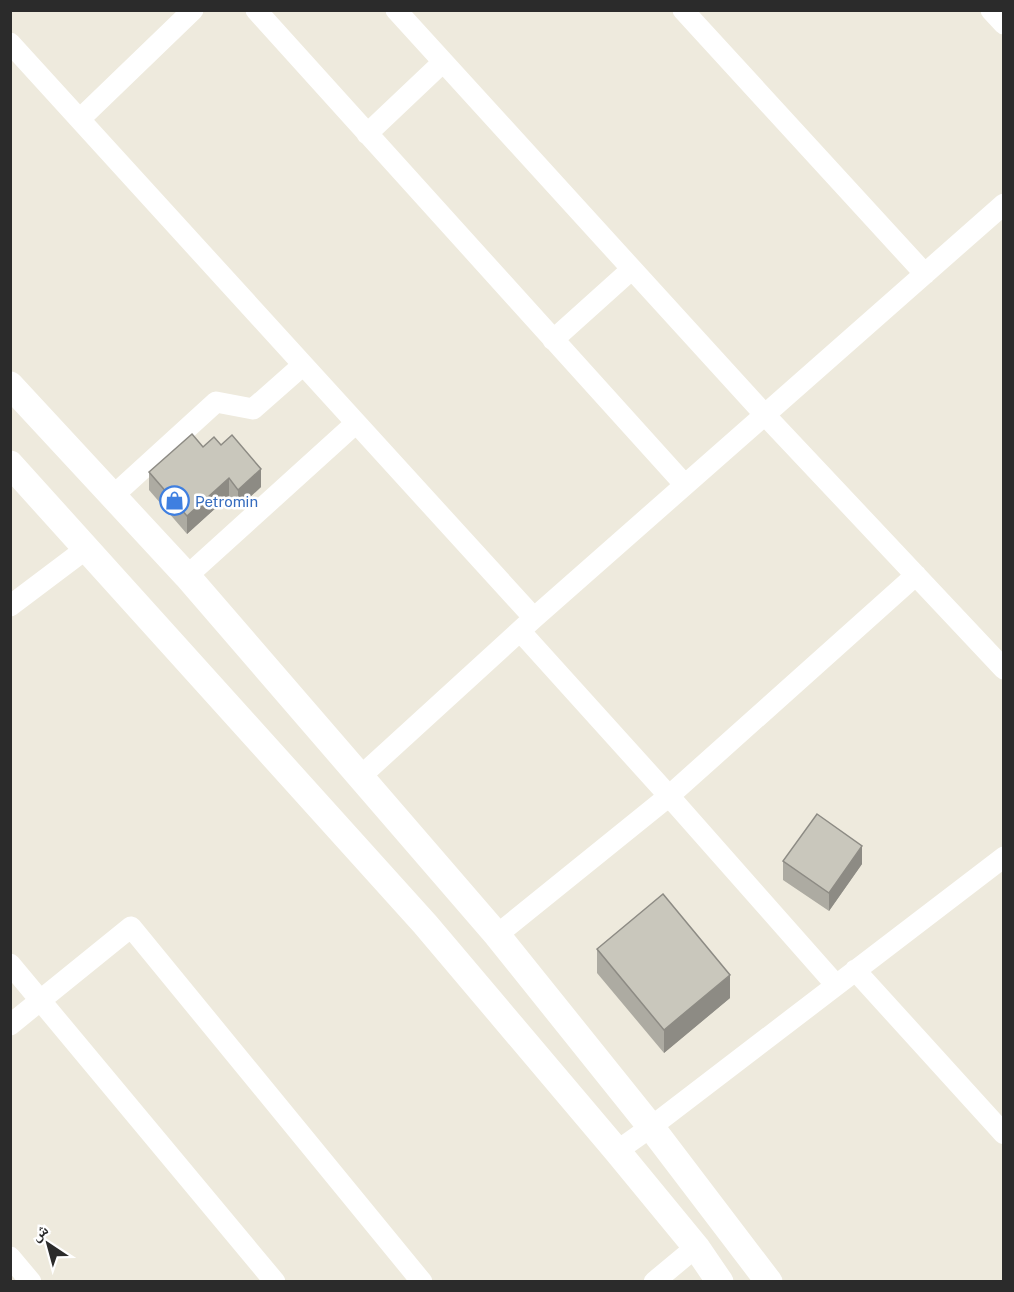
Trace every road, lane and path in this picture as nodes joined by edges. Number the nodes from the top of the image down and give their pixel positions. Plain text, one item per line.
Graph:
1 (193, 10) edge
2 (256, 10) edge
3 (396, 10) edge
4 (683, 10) edge
5 (992, 10) edge
6 (1004, 24) edge
7 (10, 43) edge
8 (443, 62) junction
9 (80, 119) junction
10 (367, 134) junction
11 (1004, 204) edge
12 (632, 269) junction
13 (925, 274) junction
14 (553, 340) junction
15 (303, 364) junction
16 (10, 385) edge
17 (765, 415) junction
18 (356, 423) junction
19 (10, 464) edge
20 (685, 485) junction
21 (114, 495) junction
22 (87, 548) junction
23 (915, 575) junction
24 (187, 576) junction
25 (10, 606) edge
26 (527, 625) junction
27 (1004, 669) edge
28 (361, 776) junction
29 (669, 796) junction
30 (1004, 857) edge
31 (497, 935) junction
32 (10, 964) edge
33 (855, 970) junction
34 (836, 985) junction
35 (41, 1000) junction
36 (10, 1025) edge
37 (651, 1127) junction
38 (1004, 1134) edge
39 (617, 1151) junction
40 (696, 1247) junction
41 (10, 1257) edge
42 (32, 1281) edge
43 (275, 1281) edge
44 (422, 1281) edge
45 (654, 1281) edge
46 (720, 1281) edge
47 (769, 1281) edge

1 - 9 street
2 - 10 street
3 - 8 street
4 - 13 street
5 - 6 street
7 - 9 street
8 - 10 street
8 - 12 street
9 - 15 street
10 - 14 street
11 - 13 street
12 - 14 street
12 - 17 street
13 - 17 street
14 - 20 street
15 - 18 street
15 - 21 street
16 - 21 street
17 - 20 street
17 - 23 street
18 - 24 street
18 - 26 street
19 - 22 street
20 - 26 street
21 - 24 street
22 - 25 street
22 - 39 street
23 - 27 street
23 - 29 street
24 - 28 street
26 - 28 street
26 - 29 street
28 - 31 street
29 - 31 street
29 - 34 street
30 - 33 street
31 - 37 street
32 - 35 street
33 - 34 street
33 - 38 street
34 - 37 street
35 - 36 street
35 - 43 street
35 - 44 street
37 - 39 street
37 - 47 street
39 - 40 street
40 - 45 street
40 - 46 street
41 - 42 street

